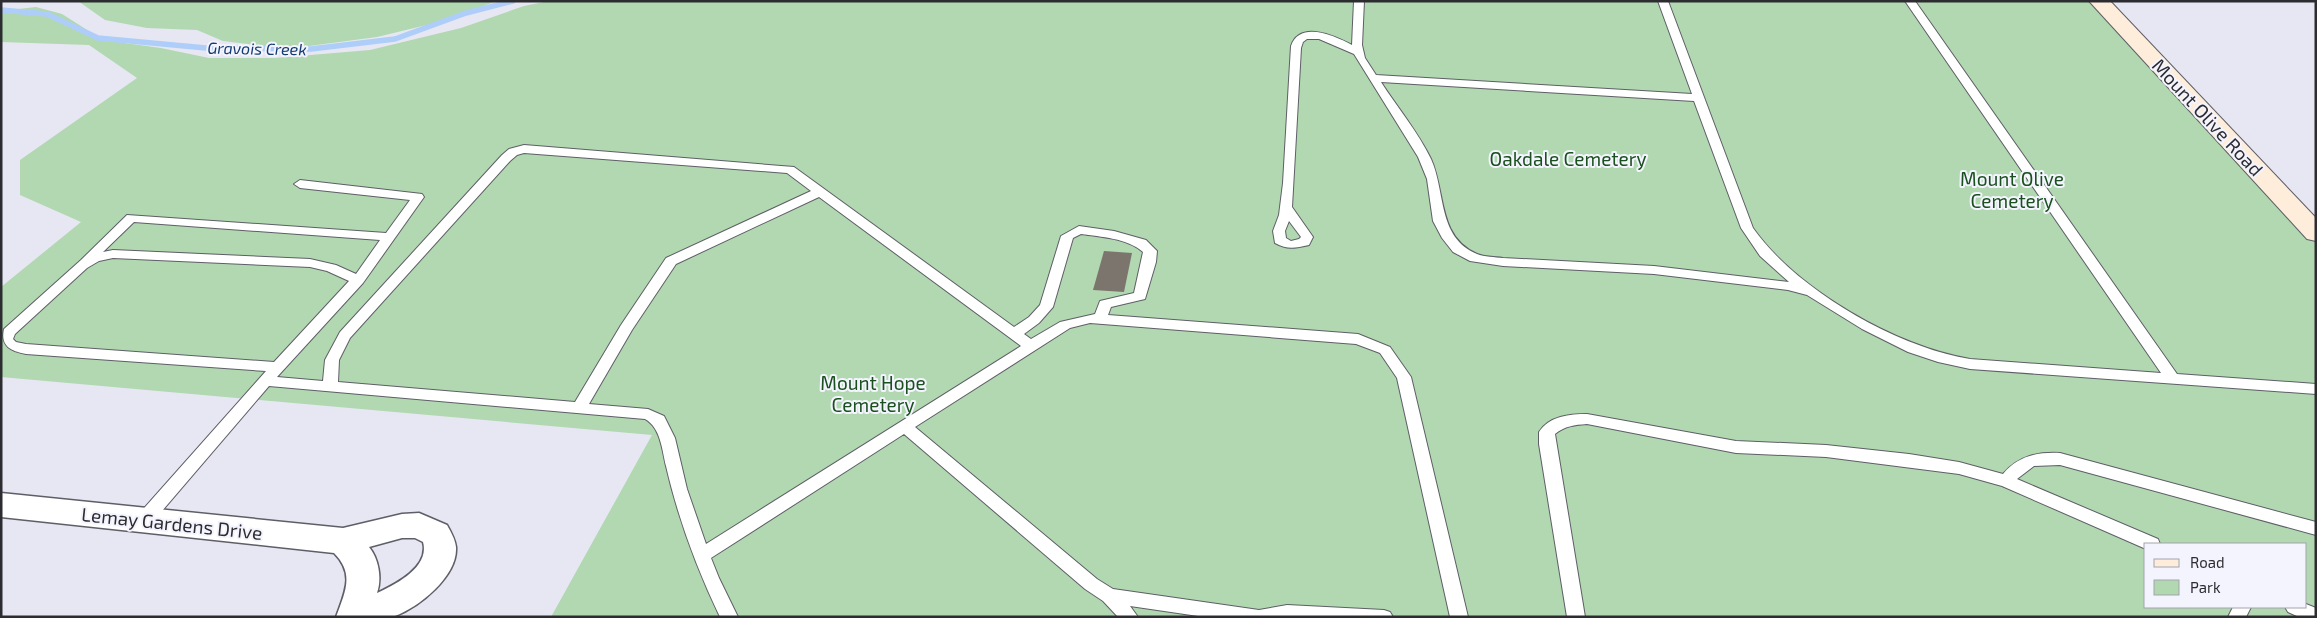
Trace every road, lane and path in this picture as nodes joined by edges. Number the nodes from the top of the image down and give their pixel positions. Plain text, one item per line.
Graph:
1 (1359, 1) edge
2 (1663, 1) edge
3 (1910, 1) edge
4 (2099, 1) edge
5 (1359, 53) junction
6 (1373, 78) junction
7 (1699, 98) junction
8 (300, 184) dead end
9 (821, 191) junction
10 (1286, 207) dead end
11 (2316, 233) edge
12 (389, 237) junction
13 (82, 265) junction
14 (358, 280) junction
15 (1818, 295) junction
16 (1100, 318) junction
17 (1015, 333) junction
18 (1031, 346) junction
19 (280, 367) junction
20 (2173, 379) junction
21 (265, 381) junction
22 (331, 387) junction
23 (2316, 389) edge
24 (578, 408) junction
25 (904, 426) junction
26 (2006, 481) junction
27 (1, 505) edge
28 (144, 520) junction
29 (2316, 529) edge
30 (343, 541) junction
31 (2150, 543) edge
32 (702, 555) junction
33 (1109, 596) junction
34 (2296, 608) edge
35 (2316, 616) edge
36 (353, 617) edge
37 (361, 617) edge
38 (729, 617) edge
39 (1129, 617) edge
40 (1384, 617) edge
41 (1459, 617) edge
42 (1576, 617) edge

1 - 5 lane
2 - 7 lane
3 - 20 lane
4 - 11 street, Mount Olive Road
5 - 6 lane
5 - 10 lane
6 - 7 lane
6 - 15 lane
7 - 15 lane
8 - 12 lane
9 - 17 lane
9 - 22 lane
9 - 24 lane
12 - 13 lane
12 - 14 lane
13 - 14 lane
13 - 19 lane
14 - 19 lane
15 - 20 lane
16 - 17 lane
16 - 18 lane
16 - 41 lane
17 - 18 lane
18 - 25 lane
19 - 21 lane
20 - 23 lane
21 - 22 lane
21 - 28 lane
22 - 24 lane
24 - 32 lane
25 - 32 lane
25 - 33 lane
26 - 29 lane
26 - 31 lane
26 - 42 lane
27 - 28 street, Lemay Gardens Drive
28 - 30 street, Lemay Gardens Drive
30 - 36 street
30 - 37 street, Lemay Gardens Drive
32 - 38 lane
33 - 39 lane
33 - 40 lane
34 - 35 lane

